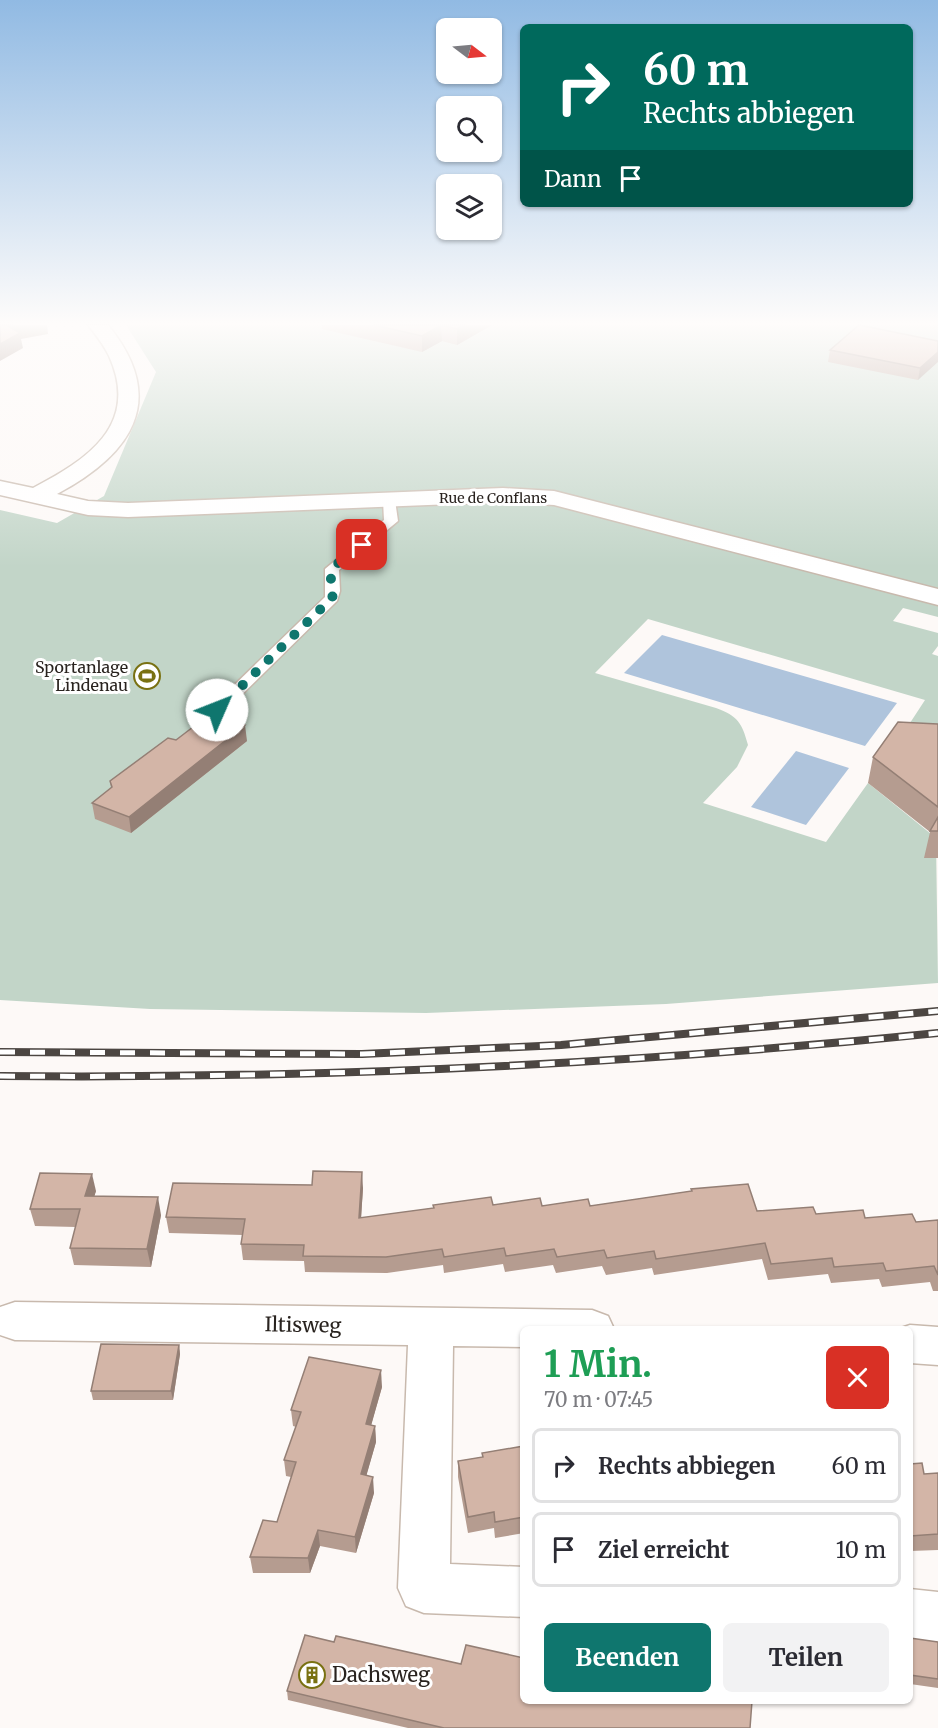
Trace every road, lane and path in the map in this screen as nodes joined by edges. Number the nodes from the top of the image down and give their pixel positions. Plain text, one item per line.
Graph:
1 (126, 406) edge
2 (0, 488) edge
3 (36, 496) junction
4 (388, 500) junction
5 (938, 597) edge
6 (201, 726) edge
7 (15, 1321) dead end
8 (431, 1327) junction
9 (520, 1328) edge
10 (913, 1344) edge
11 (938, 1346) edge
12 (520, 1592) edge
13 (913, 1614) edge
14 (938, 1618) edge

1 - 3 street
2 - 3 street, Rue de Conflans
3 - 4 street, Rue de Conflans
4 - 5 street, Rue de Conflans
4 - 6 lane
7 - 8 street, Iltisweg
8 - 9 street, Iltisweg
8 - 12 street
10 - 11 street
13 - 14 street

